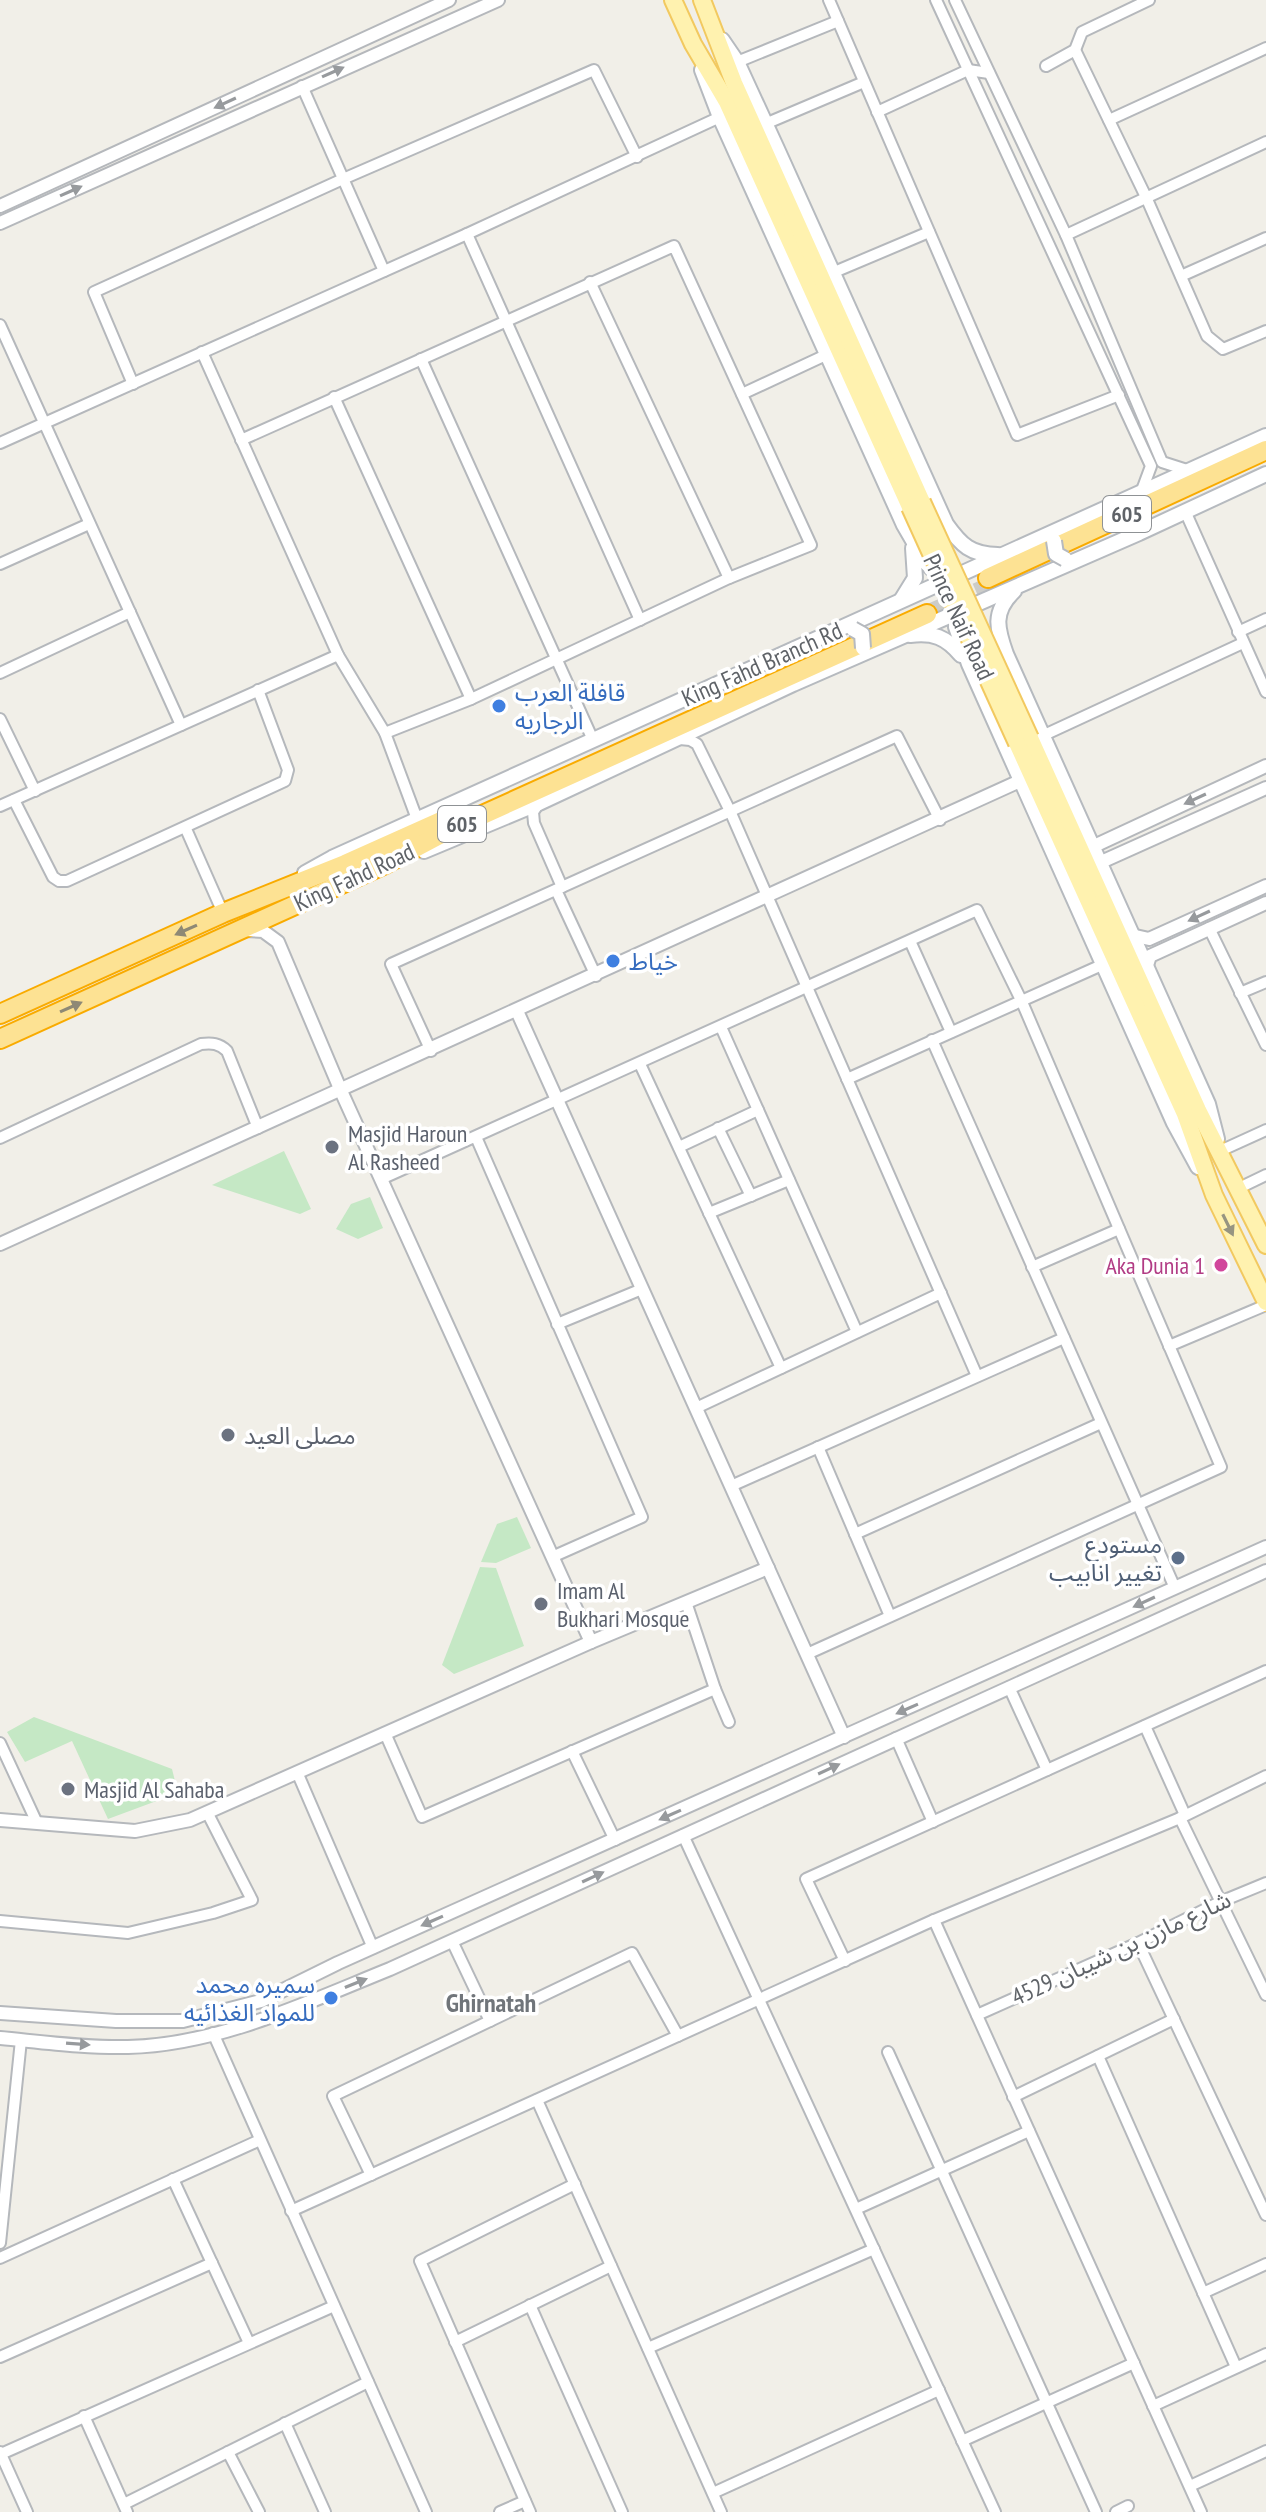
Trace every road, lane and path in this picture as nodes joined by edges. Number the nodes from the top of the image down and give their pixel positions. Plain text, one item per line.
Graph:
1 (449, 0) edge
2 (498, 0) edge
3 (660, 0) edge
4 (702, 0) edge
5 (829, 0) edge
6 (936, 0) edge
7 (955, 0) edge
8 (1149, 0) edge
9 (675, 5) edge
10 (838, 21) junction
11 (715, 28) junction
12 (693, 44) junction
13 (1266, 48) edge
14 (1075, 50) junction
15 (737, 62) junction
16 (1046, 66) dead end
17 (968, 70) junction
18 (989, 73) junction
19 (864, 82) junction
20 (302, 86) junction
21 (877, 112) junction
22 (720, 117) junction
23 (1109, 120) junction
24 (765, 124) junction
25 (1266, 142) edge
26 (637, 157) junction
27 (343, 179) junction
28 (1146, 197) junction
29 (0, 206) edge
30 (0, 223) edge
31 (929, 232) junction
32 (467, 234) junction
33 (1066, 235) junction
34 (1266, 238) edge
35 (384, 271) junction
36 (832, 273) junction
37 (1181, 276) junction
38 (590, 282) junction
39 (505, 319) junction
40 (0, 325) edge
41 (1266, 331) edge
42 (202, 352) junction
43 (828, 354) junction
44 (421, 359) junction
45 (133, 384) junction
46 (742, 394) junction
47 (1119, 395) junction
48 (334, 397) junction
49 (43, 424) junction
50 (1266, 436) edge
51 (241, 440) junction
52 (0, 443) edge
53 (1266, 450) edge
54 (1266, 460) edge
55 (1190, 471) junction
56 (1266, 474) edge
57 (1141, 493) junction
58 (916, 505) junction
59 (1185, 511) junction
60 (943, 518) junction
61 (89, 524) junction
62 (904, 525) junction
63 (1058, 535) junction
64 (911, 540) junction
65 (1010, 553) junction
66 (1070, 560) junction
67 (0, 564) edge
68 (729, 578) junction
69 (987, 582) junction
70 (1020, 585) junction
71 (957, 594) junction
72 (899, 601) junction
73 (928, 607) junction
74 (130, 612) junction
75 (1266, 619) edge
76 (640, 620) junction
77 (846, 630) junction
78 (905, 636) junction
79 (1241, 637) junction
80 (859, 653) junction
81 (1006, 654) junction
82 (338, 655) junction
83 (556, 659) junction
84 (969, 664) junction
85 (0, 673) edge
86 (258, 690) junction
87 (1266, 692) edge
88 (471, 699) junction
89 (1025, 700) junction
90 (994, 716) junction
91 (0, 719) edge
92 (181, 725) junction
93 (385, 733) junction
94 (680, 739) junction
95 (1029, 739) junction
96 (593, 740) junction
97 (1266, 766) edge
98 (1022, 780) junction
99 (1266, 788) edge
100 (35, 791) junction
101 (14, 800) junction
102 (539, 803) junction
103 (0, 806) edge
104 (730, 811) junction
105 (417, 819) junction
106 (940, 820) junction
107 (186, 829) junction
108 (1131, 829) junction
109 (1139, 845) junction
110 (1092, 847) junction
111 (1099, 863) junction
112 (383, 865) junction
113 (1266, 886) edge
114 (559, 888) junction
115 (261, 896) junction
116 (768, 898) junction
117 (1266, 903) edge
118 (223, 913) junction
119 (1209, 928) junction
120 (241, 930) junction
121 (1131, 935) junction
122 (910, 941) junction
123 (1104, 964) junction
124 (1146, 968) junction
125 (596, 976) junction
126 (1266, 982) edge
127 (808, 988) junction
128 (1240, 993) junction
129 (1022, 1002) junction
130 (517, 1011) junction
131 (1, 1013) edge
132 (721, 1027) junction
133 (951, 1032) junction
134 (0, 1039) edge
135 (932, 1040) junction
136 (1266, 1045) edge
137 (431, 1051) junction
138 (640, 1064) junction
139 (847, 1079) junction
140 (341, 1091) junction
141 (558, 1101) junction
142 (758, 1110) junction
143 (258, 1128) junction
144 (718, 1128) junction
145 (1266, 1130) edge
146 (476, 1137) junction
147 (0, 1138) edge
148 (679, 1147) junction
149 (1220, 1151) junction
150 (1266, 1175) edge
151 (381, 1179) junction
152 (789, 1180) junction
153 (1237, 1189) junction
154 (1214, 1195) junction
155 (751, 1196) junction
156 (709, 1213) junction
157 (1261, 1220) edge
158 (1119, 1229) junction
159 (0, 1244) edge
160 (1266, 1245) edge
161 (1032, 1267) junction
162 (642, 1289) junction
163 (941, 1293) junction
164 (1266, 1304) edge
165 (557, 1324) junction
166 (857, 1332) junction
167 (1064, 1338) junction
168 (1169, 1346) junction
169 (781, 1368) junction
170 (977, 1376) junction
171 (696, 1408) junction
172 (1101, 1423) junction
173 (818, 1447) junction
174 (731, 1486) junction
175 (1138, 1505) junction
176 (855, 1534) junction
177 (1266, 1547) edge
178 (552, 1557) junction
179 (768, 1568) junction
180 (1266, 1571) edge
181 (1175, 1588) junction
182 (686, 1602) junction
183 (890, 1616) junction
184 (591, 1642) junction
185 (807, 1654) junction
186 (1266, 1671) edge
187 (1009, 1687) junction
188 (715, 1689) junction
189 (729, 1722) dead end
190 (1145, 1726) junction
191 (385, 1733) junction
192 (844, 1737) junction
193 (896, 1738) junction
194 (0, 1743) edge
195 (572, 1751) junction
196 (1047, 1770) junction
197 (297, 1772) junction
198 (1266, 1776) edge
199 (207, 1812) junction
200 (1182, 1817) junction
201 (0, 1820) edge
202 (933, 1822) junction
203 (37, 1823) junction
204 (683, 1835) junction
205 (615, 1840) junction
206 (1266, 1883) edge
207 (1220, 1902) junction
208 (934, 1920) junction
209 (0, 1921) edge
210 (452, 1941) junction
211 (1138, 1943) junction
212 (373, 1948) junction
213 (845, 1961) junction
214 (1263, 1981) edge
215 (1266, 1995) edge
216 (760, 1999) junction
217 (0, 2013) edge
218 (977, 2015) junction
219 (1174, 2019) junction
220 (490, 2021) junction
221 (213, 2033) junction
222 (678, 2036) junction
223 (0, 2038) edge
224 (21, 2040) junction
225 (888, 2052) dead end
226 (1098, 2056) junction
227 (1013, 2097) junction
228 (537, 2100) junction
229 (1029, 2131) junction
230 (260, 2140) junction
231 (942, 2171) junction
232 (371, 2175) junction
233 (173, 2179) junction
234 (575, 2184) junction
235 (856, 2209) junction
236 (291, 2211) junction
237 (1266, 2215) edge
238 (0, 2243) edge
239 (874, 2249) junction
240 (0, 2258) edge
241 (212, 2263) junction
242 (1266, 2264) edge
243 (611, 2266) junction
244 (1203, 2293) junction
245 (530, 2305) junction
246 (334, 2306) junction
247 (455, 2342) junction
248 (249, 2343) junction
249 (648, 2348) junction
250 (1266, 2354) edge
251 (0, 2357) edge
252 (1134, 2363) junction
253 (1236, 2367) junction
254 (368, 2382) junction
255 (939, 2390) junction
256 (1046, 2402) junction
257 (1153, 2406) junction
258 (84, 2416) junction
259 (285, 2423) junction
260 (962, 2441) junction
261 (1266, 2451) edge
262 (228, 2452) junction
263 (0, 2453) edge
264 (1190, 2486) junction
265 (713, 2493) junction
266 (525, 2501) junction
267 (1128, 2506) dead end
268 (126, 2508) edge
269 (321, 2511) edge
270 (27, 2512) edge
271 (259, 2512) edge
272 (426, 2512) edge
273 (500, 2512) edge
274 (530, 2512) edge
275 (622, 2512) edge
276 (721, 2512) edge
277 (995, 2512) edge
278 (1096, 2512) edge
279 (1116, 2512) edge
280 (1201, 2512) edge

1 -> 29 street
20 -> 2 street
3 - 9 main road
4 - 11 main road, Prince Naif Road
5 - 10 street
6 - 17 street
7 - 18 street
8 - 14 street
9 - 12 main road, Prince Naif Road
10 - 15 street
10 - 19 street
11 - 15 main road, Prince Naif Road
11 - 58 main road, Prince Naif Road
12 - 22 main road, Prince Naif Road
12 - 58 main road, Prince Naif Road
13 - 23 street
14 - 16 street
14 - 23 street
15 - 24 main road, Prince Naif Road
17 - 18 street
17 - 21 street
17 - 47 street
18 - 33 street
19 - 21 street
19 - 24 street
20 - 27 street
30 -> 20 street
21 - 31 street
22 - 26 street
22 - 43 main road, Prince Naif Road
23 - 28 street
24 - 36 main road, Prince Naif Road
25 - 28 street
26 - 27 street
26 - 32 street
27 - 35 street
27 - 45 street
28 - 33 street
28 - 37 street
31 - 36 street
31 - 47 street
32 - 35 street
32 - 39 street
33 - 55 street
34 - 37 street
35 - 42 street
36 - 60 main road, Prince Naif Road
37 - 41 street
38 - 39 street
38 - 46 street
38 - 68 street
39 - 44 street
39 - 76 street
40 - 49 street
42 - 45 street
42 - 51 street
43 - 46 street
43 - 62 main road, Prince Naif Road
44 - 48 street
44 - 83 street
45 - 49 street
46 - 68 street
47 - 57 street
48 - 51 street
48 - 88 street
49 - 52 street
49 - 61 street
50 - 55 main road
51 - 82 street
53 - 69 highway, 605
54 - 69 highway, 605
55 - 57 main road
56 - 59 main road
57 - 63 main road
58 - 95 main road, Prince Naif Road, bridge
59 - 66 main road
59 - 79 street
60 - 62 main road
60 - 65 main road
60 - 71 main road
61 - 67 street
61 - 74 street
62 - 64 main road, Prince Naif Road
63 - 65 main road
63 - 66 main road, bridge
64 - 71 main road
64 - 72 main road
65 - 69 main road
66 - 70 main road
68 - 76 street
69 - 70 main road
69 - 71 main road
69 - 71 main road
70 - 81 main road
71 - 73 main road, King Fahd Branch Rd
71 - 73 main road
71 - 81 main road
71 - 84 main road
72 - 73 main road, King Fahd Branch Rd
72 - 77 main road, King Fahd Branch Rd
73 - 78 main road, King Fahd Branch Rd
73 - 112 highway, King Fahd Road / 605
73 - 115 highway, King Fahd Road / 605
74 - 85 street
74 - 92 street
75 - 79 street
76 - 83 street
77 - 80 main road, bridge
77 - 96 main road, King Fahd Branch Rd
78 - 80 main road, King Fahd Branch Rd
78 - 84 main road
79 - 87 street
79 - 95 street
80 - 94 main road, King Fahd Branch Rd
81 - 89 main road, Prince Naif Road
82 - 86 street
82 - 93 street
83 - 88 street
83 - 96 street
84 - 90 main road, Prince Naif Road
86 - 92 street
86 - 107 street
88 - 93 street
89 - 90 main road
89 - 95 main road, Prince Naif Road
90 - 98 main road, Prince Naif Road
91 - 100 street
92 - 100 street
93 - 105 street
94 - 102 main road, King Fahd Branch Rd
94 - 104 street
95 - 110 main road, Prince Naif Road
95 - 149 main road, Prince Naif Road
95 - 154 main road, Prince Naif Road
96 - 105 main road, King Fahd Branch Rd
97 -> 108 street
98 - 106 street
98 - 123 main road, Prince Naif Road
99 - 109 street
100 - 101 street
101 - 103 street
101 - 107 street
102 - 112 main road, King Fahd Branch Rd
102 - 114 street
104 - 106 street
104 - 114 street
104 - 116 street
105 - 115 main road, King Fahd Branch Rd
106 - 116 street
107 - 118 street
108 - 109 street
108 - 110 street
109 - 111 street
110 - 111 main road, Prince Naif Road
111 - 121 main road, Prince Naif Road
112 - 120 highway, King Fahd Road / 605
113 -> 121 street
114 - 125 street
114 - 137 street
115 - 118 highway, King Fahd Road / 605
116 - 125 street
116 - 127 street
117 - 119 street
118 -> 131 highway, King Fahd Road / 605
119 - 124 street
119 - 128 street
134 -> 120 highway, King Fahd Road / 605
120 - 140 street
121 - 124 main road, Prince Naif Road
122 - 127 street
122 - 129 street
122 - 133 street
123 - 129 street
123 - 154 main road, Prince Naif Road
124 - 149 main road, Prince Naif Road
125 - 130 street
126 - 128 street
127 - 132 street
127 - 139 street
128 - 136 street
129 - 133 street
129 - 158 street
130 - 137 street
130 - 141 street
132 - 138 street
132 - 142 street
133 - 135 street
135 - 139 street
135 - 161 street
137 - 140 street
138 - 141 street
138 - 148 street
139 - 163 street
140 - 143 street
140 - 151 street
141 - 146 street
141 - 162 street
142 - 144 street
142 - 152 street
143 - 147 street
143 - 159 street
144 - 148 street
144 - 155 street
145 - 149 street
146 - 151 street
146 - 165 street
148 - 156 street
149 - 153 main road, Prince Naif Road
150 - 153 street
151 - 178 street
152 - 155 street
152 - 166 street
153 - 157 main road, Prince Naif Road
154 -> 164 main road, Prince Naif Road
155 - 156 street
156 - 169 street
157 - 160 main road, Prince Naif Road
158 - 161 street
158 - 168 street
161 - 167 street
162 - 165 street
162 - 171 street
163 - 166 street
163 - 170 street
164 - 168 street
165 - 178 street
166 - 169 street
167 - 170 street
167 - 172 street
168 - 175 street
169 - 171 street
170 - 173 street
171 - 174 street
172 - 175 street
172 - 176 street
173 - 174 street
173 - 176 street
174 - 179 street
175 - 181 street
175 - 183 street
176 - 183 street
177 - 181 street
178 - 184 street
179 - 182 street
179 - 185 street
180 - 187 street
181 -> 192 street
182 - 184 street
182 - 188 street
183 - 185 street
184 - 191 street
185 - 192 street
186 - 190 street
187 - 193 street
187 - 196 street
188 - 189 street
188 - 195 street
190 - 196 street
190 - 200 street
191 - 195 street
191 - 197 street
192 -> 205 street
193 - 202 street
204 -> 193 street
194 - 203 street
195 - 205 street
196 - 202 street
197 - 199 street
197 - 212 street
198 - 200 street
199 - 203 street
199 - 209 street
200 - 207 street
200 - 208 street
201 - 203 street
202 - 213 street
210 -> 204 street
204 - 216 street
205 -> 212 street
206 - 207 street, شارع مازن بن شيبان 4529
207 - 211 street, شارع مازن بن شيبان 4529
207 - 214 street
208 - 213 street
208 - 218 street
210 - 220 street
221 -> 210 street
211 - 218 street, شارع مازن بن شيبان 4529
211 - 219 street
212 - 217 street
213 - 216 street
214 - 215 street
216 - 222 street
216 - 235 street
218 - 227 street
219 - 226 street
219 - 237 street
220 - 222 street
220 - 232 street
224 -> 221 street
221 - 230 street
222 - 228 street
223 - 224 street
224 - 238 street
225 - 231 street
226 - 227 street
226 - 244 street
227 - 229 street
228 - 232 street
228 - 234 street
229 - 231 street
229 - 252 street
230 - 233 street
230 - 236 street
231 - 235 street
231 - 256 street
232 - 236 street
233 - 240 street
233 - 241 street
234 - 243 street
234 - 247 street
235 - 239 street
236 - 246 street
239 - 249 street
239 - 255 street
241 - 248 street
241 - 251 street
242 - 244 street
243 - 245 street
243 - 249 street
244 - 253 street
245 - 247 street
245 - 275 street
246 - 248 street
246 - 254 street
247 - 266 street
248 - 258 street
249 - 265 street
250 - 253 street
252 - 256 street
252 - 257 street
253 - 257 street
254 - 259 street
254 - 272 street
255 - 260 street
255 - 265 street
256 - 260 street
256 - 278 street
257 - 264 street
258 - 263 street
258 - 268 street
259 - 262 street
259 - 269 street
260 - 277 street
261 - 264 street
262 - 268 street
262 - 271 street
263 - 270 street
264 - 280 street
265 - 276 street
266 - 273 street
266 - 274 street
267 - 279 street

